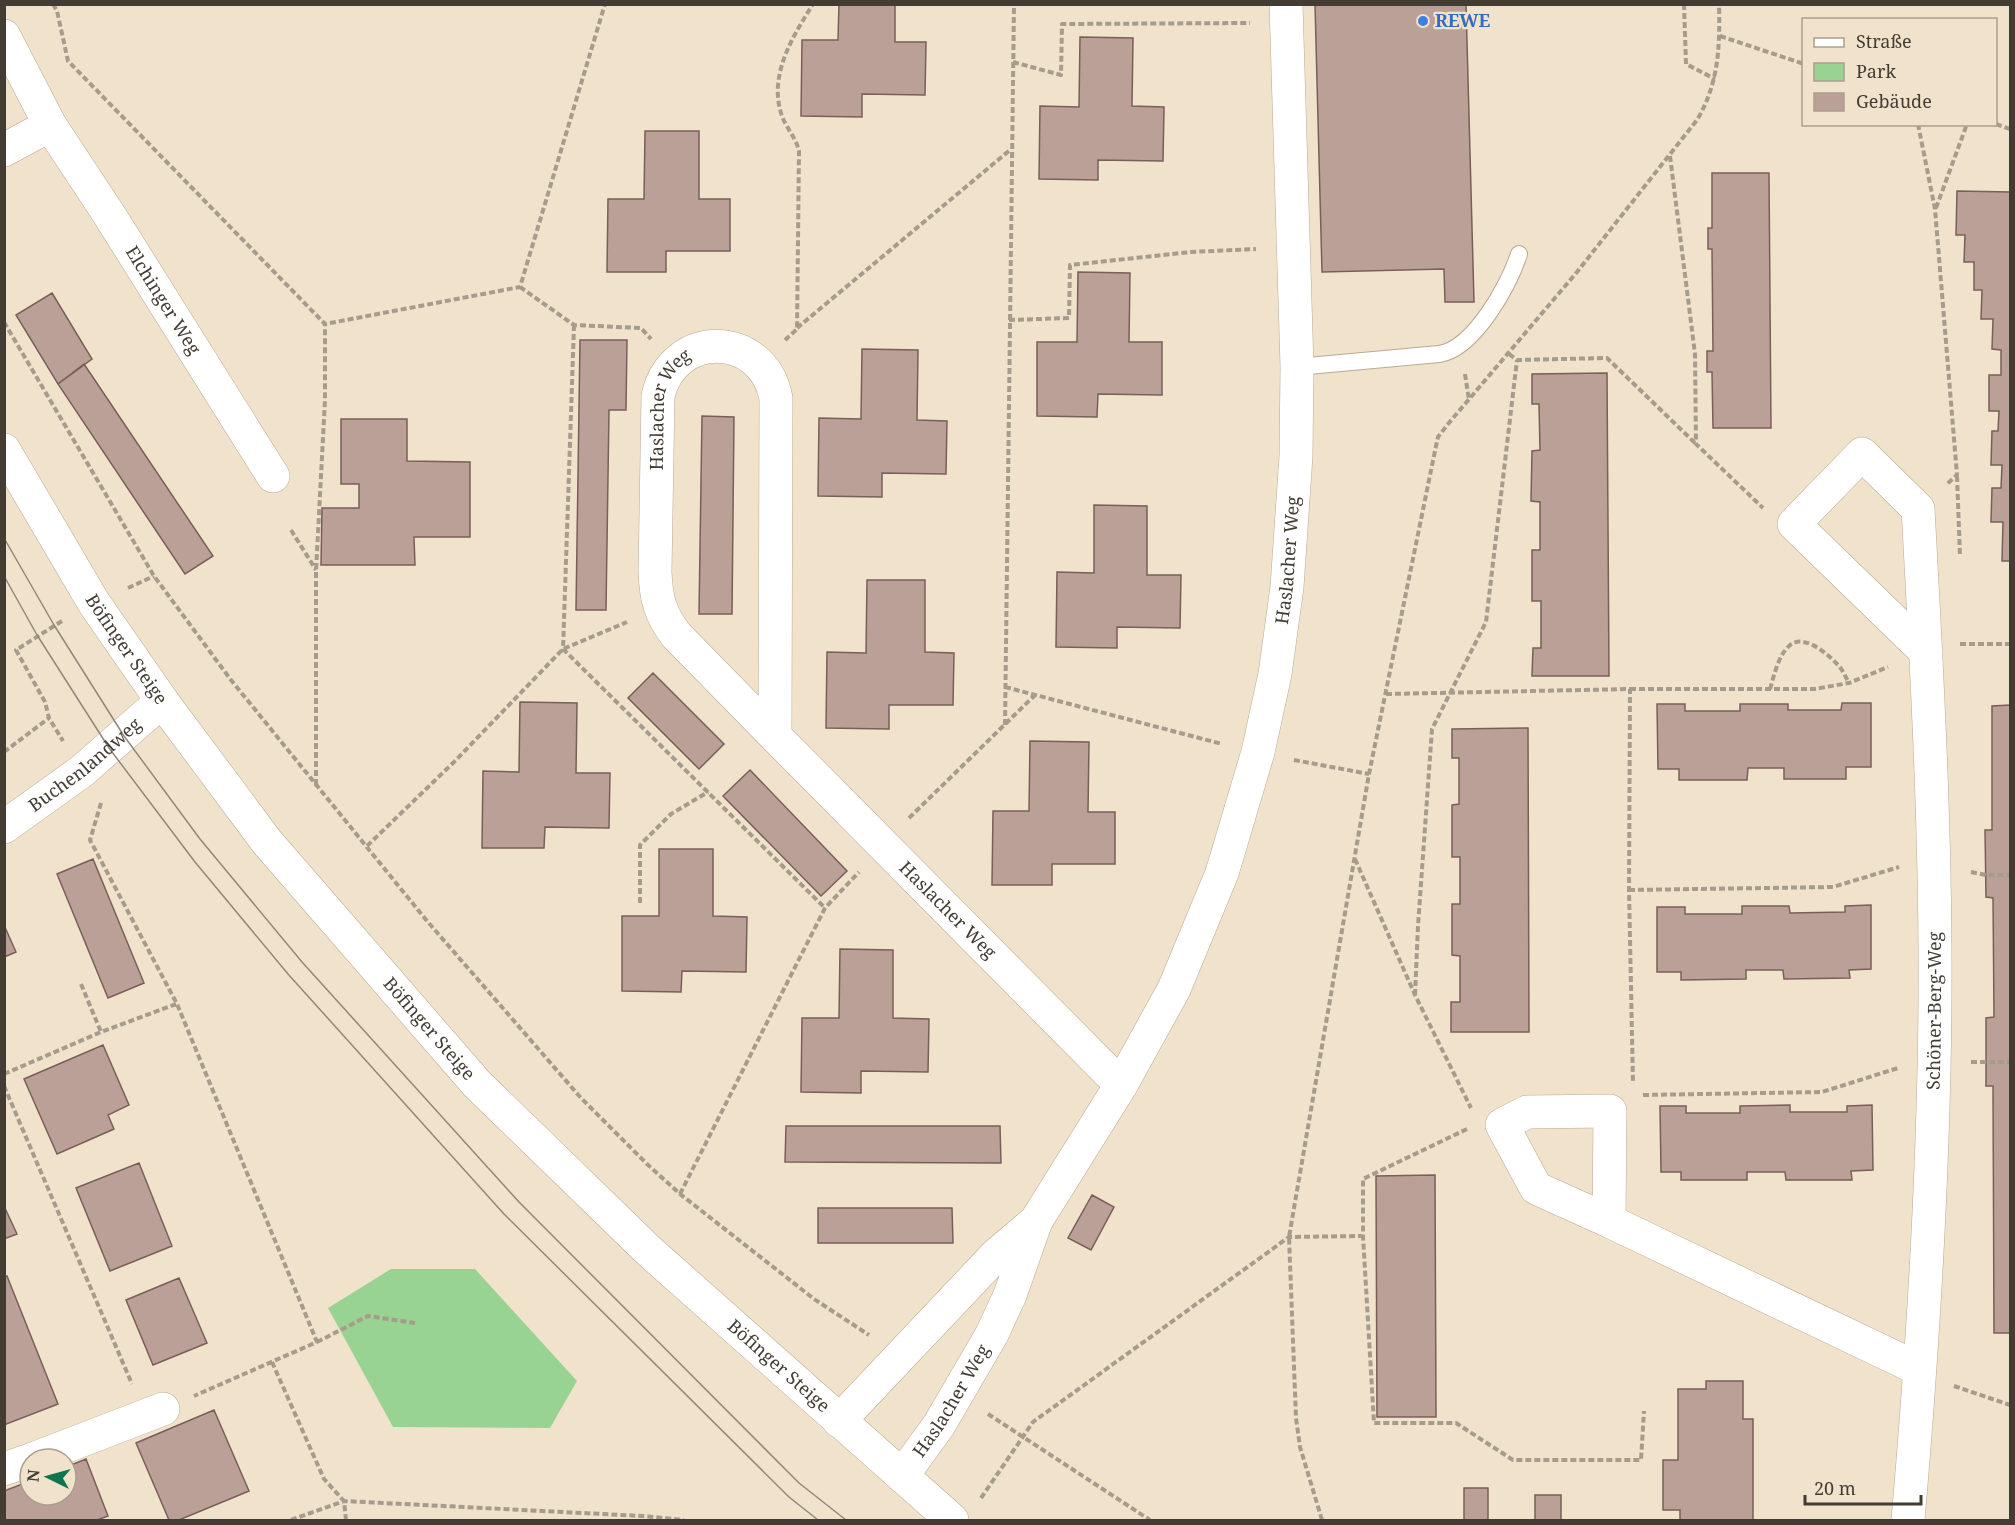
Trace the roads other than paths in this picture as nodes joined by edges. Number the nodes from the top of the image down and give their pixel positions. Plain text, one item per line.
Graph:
1 (1286, 14) edge
2 (4, 36) edge
3 (50, 125) junction
4 (4, 150) edge
5 (1519, 254) dead end
6 (1297, 367) junction
7 (4, 450) edge
8 (273, 476) dead end
9 (1926, 652) junction
10 (162, 701) junction
11 (776, 736) junction
12 (4, 827) edge
13 (1121, 1085) junction
14 (1036, 1221) junction
15 (1609, 1221) junction
16 (1919, 1369) junction
17 (155, 1413) road end
18 (839, 1421) junction
19 (65, 1447) edge
20 (902, 1476) junction
21 (952, 1521) edge
22 (1908, 1521) edge

1 - 6 street, Haslacher Weg
2 - 3 street, Elchinger Weg
3 - 4 street
3 - 8 street, Elchinger Weg
5 - 6 lane
6 - 13 street, Haslacher Weg
7 - 10 street, Böfinger Steige
9 - 9 street, Schöner-Berg-Weg
9 - 16 street, Schöner-Berg-Weg
10 - 12 street, Buchenlandweg
10 - 18 street, Böfinger Steige
11 - 11 street, Haslacher Weg
11 - 13 street, Haslacher Weg
13 - 14 street, Haslacher Weg
14 - 18 street, Haslacher Weg
14 - 20 street, Haslacher Weg
15 - 15 street
15 - 16 street
16 - 22 street, Schöner-Berg-Weg
17 - 19 street
18 - 20 street, Böfinger Steige
20 - 21 street, Böfinger Steige

